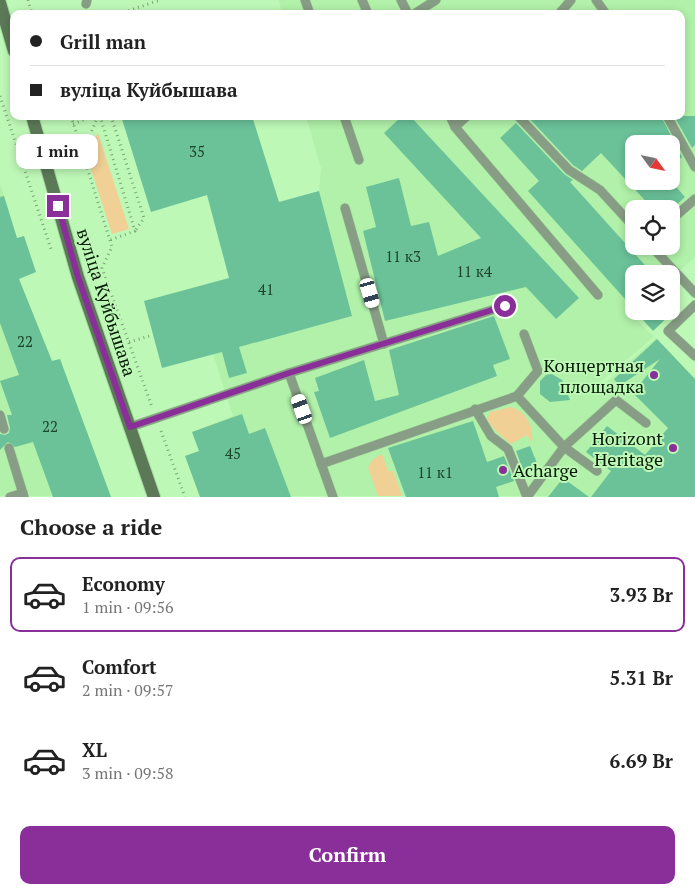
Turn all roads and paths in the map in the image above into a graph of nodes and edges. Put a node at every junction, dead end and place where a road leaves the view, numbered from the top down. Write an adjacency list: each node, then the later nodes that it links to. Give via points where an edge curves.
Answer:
1 (160, 0): 5 (path)
2 (436, 0): 6 (lane)
3 (571, 0): 7 (lane)
4 (0, 3): 8 (main road)
5 (131, 10)
6 (420, 10)
7 (562, 10)
8 (10, 37)
9 (33, 120): 47 (main road, вуліца Куйбышава, via 78,277)
10 (72, 120): 20 (path)
11 (84, 120): 20 (path)
12 (97, 120): 22 (path)
13 (100, 120): 29 (path)
14 (112, 120): 29 (path, via 144,218)
15 (345, 120): 23 (lane)
16 (452, 120): 21 (lane)
17 (463, 120): 21 (lane)
18 (522, 120): 28 (lane, via 568,170 600,190)
19 (669, 120): 24 (lane)
20 (73, 124): 22 (path)
21 (455, 127): 33 (lane)
22 (82, 154): 30 (path)
23 (359, 160)
24 (695, 167)
25 (695, 199): 27 (lane)
26 (345, 208): 39 (lane)
27 (680, 212)
28 (625, 217)
29 (135, 232): 30 (path)
30 (110, 240): 38 (path, via 112,246 102,268)
31 (659, 255): 32 (lane)
32 (695, 294)
33 (598, 295)
34 (695, 305): 40 (lane, via 668,331)
35 (505, 306): 39 (lane)
36 (524, 334): 42 (lane, via 538,371)
37 (153, 335): 38 (path)
38 (129, 342): 45 (path)
39 (384, 344): 41 (lane)
40 (695, 356)
41 (289, 373): 45 (lane); 51 (lane)
42 (517, 396): 43 (lane); 49 (lane)
43 (475, 409): 51 (lane); 58 (lane, via 490,436 508,449)
44 (0, 415): 48 (lane)
45 (155, 416): 47 (lane); 56 (path)
46 (646, 423): 49 (lane, via 616,400)
47 (130, 427): 55 (main road, вуліца Куйбышава)
48 (4, 429)
49 (564, 447): 52 (lane); 58 (lane)
50 (9, 448): 53 (lane)
51 (321, 464): 57 (lane)
52 (597, 471)
53 (23, 495): 54 (lane)
54 (10, 496)
55 (154, 496)
56 (185, 496)
57 (333, 496)
58 (527, 496)

